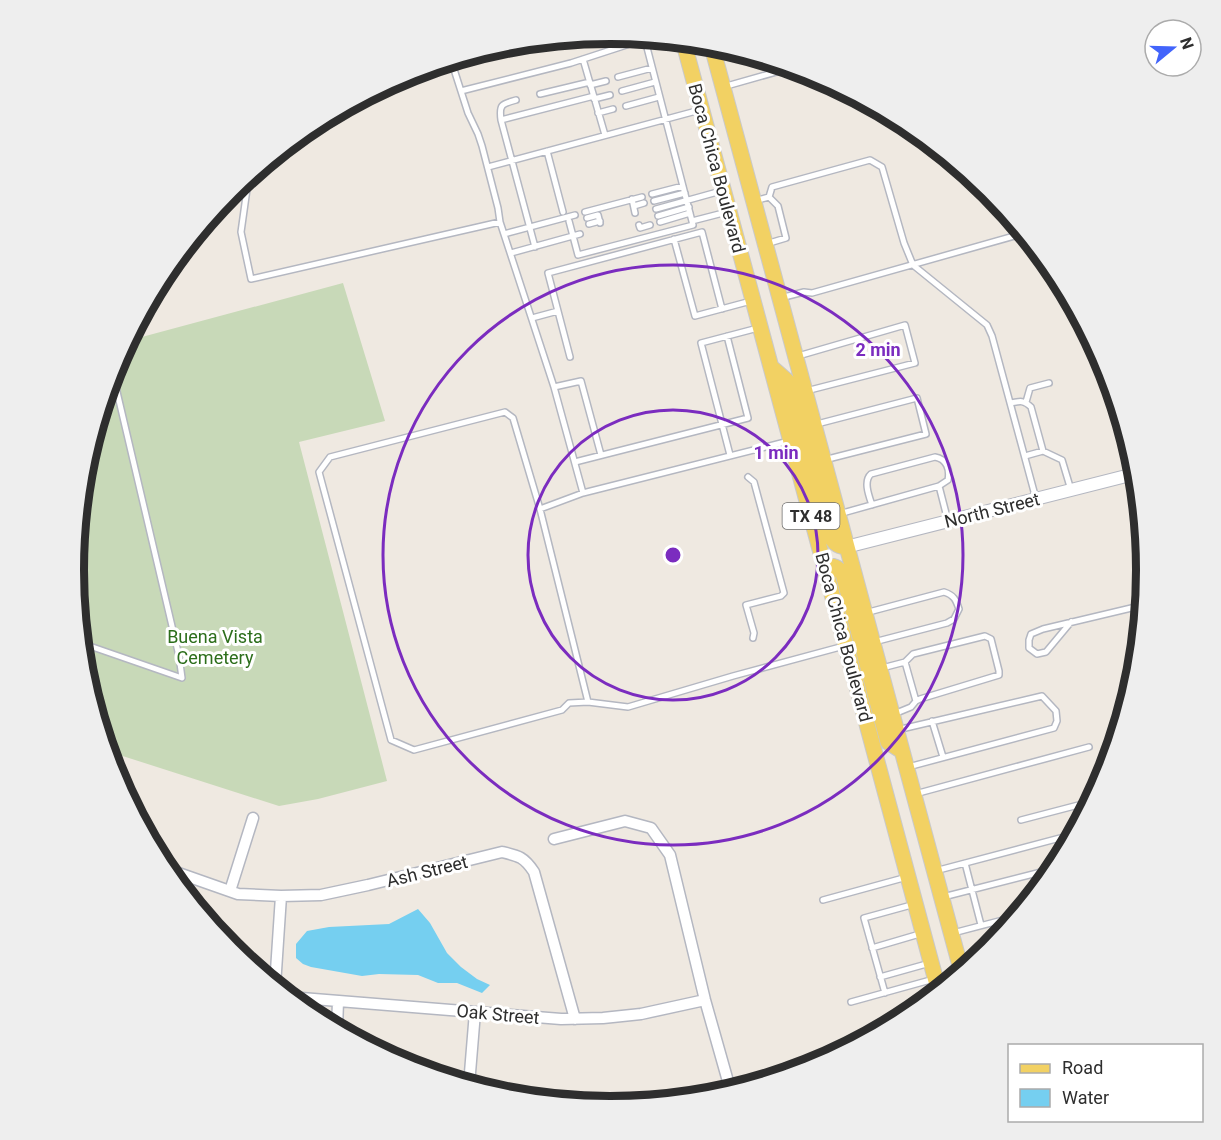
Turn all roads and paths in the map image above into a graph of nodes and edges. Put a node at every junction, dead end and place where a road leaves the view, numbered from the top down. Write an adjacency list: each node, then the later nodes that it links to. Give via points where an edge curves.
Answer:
1 (625, 44): 5 (lane)
2 (648, 45): 7 (lane)
3 (684, 49): 23 (main road, Boca Chica Boulevard / TX 48)
4 (714, 54): 13 (main road, Boca Chica Boulevard / TX 48)
5 (583, 59): 12 (lane); 14 (lane)
6 (454, 67): 14 (lane)
7 (652, 69): 9 (lane); 11 (lane)
8 (780, 71): 13 (lane)
9 (618, 77)
10 (606, 81): 12 (lane)
11 (655, 82): 15 (lane); 19 (lane)
12 (590, 83): 16 (lane); 18 (lane)
13 (723, 87): 39 (main road, Boca Chica Boulevard / TX 48)
14 (461, 91): 30 (lane)
15 (622, 91)
16 (540, 94)
17 (610, 95): 18 (lane)
18 (594, 97): 24 (lane); 26 (lane)
19 (659, 97): 21 (lane); 25 (lane)
20 (516, 100): 26 (lane, via 501,106)
21 (626, 106)
22 (613, 109): 24 (lane)
23 (701, 110): 25 (lane); 33 (main road, Boca Chica Boulevard / TX 48)
24 (598, 113): 27 (lane)
25 (665, 119): 27 (lane); 31 (lane)
26 (501, 120): 29 (lane)
27 (605, 135): 28 (lane)
28 (547, 151): 29 (lane); 42 (lane)
29 (512, 160): 30 (lane); 51 (lane)
30 (488, 167): 47 (lane)
31 (683, 186): 34 (lane); 34 (lane, via 653,197)
32 (247, 189): 47 (lane, via 242,232 250,279)
33 (723, 191): 37 (lane); 43 (main road, Boca Chica Boulevard / TX 48)
34 (685, 193): 37 (lane)
35 (769, 197): 39 (lane); 56 (lane, via 778,206 786,238); 59 (lane, via 772,187 870,160 882,167)
36 (643, 200): 38 (lane)
37 (687, 200): 40 (lane); 41 (lane)
38 (633, 202): 44 (lane); 48 (lane, via 587,218)
39 (753, 202): 56 (main road, Boca Chica Boulevard / TX 48)
40 (656, 209)
41 (689, 210): 45 (lane); 46 (lane)
42 (563, 212)
43 (729, 212): 46 (lane); 61 (main road, Boca Chica Boulevard / TX 48)
44 (636, 213)
45 (659, 219)
46 (692, 221): 55 (lane, via 693,225 578,255)
47 (500, 222): 52 (lane)
48 (600, 222)
49 (639, 225): 50 (lane)
50 (650, 225)
51 (530, 227): 52 (lane); 55 (lane, via 573,223); 57 (lane)
52 (504, 234): 58 (lane)
53 (1017, 235): 59 (lane)
54 (674, 239): 62 (lane, via 695,316); 62 (lane, via 702,232); 63 (lane, via 548,273)
55 (578, 241): 57 (lane)
56 (764, 244): 60 (main road, Boca Chica Boulevard / TX 48)
57 (535, 247): 58 (lane)
58 (511, 254): 64 (lane)
59 (913, 265): 60 (lane, via 812,293 804,291); 75 (lane, via 987,325)
60 (779, 298): 68 (main road, Boca Chica Boulevard / TX 48)
61 (753, 301): 62 (lane); 65 (main road, Boca Chica Boulevard / TX 48)
62 (723, 309)
63 (558, 311): 64 (lane); 67 (lane)
64 (532, 318): 71 (lane)
65 (760, 328): 66 (lane); 69 (main road, Boca Chica Boulevard / TX 48)
66 (727, 336): 76 (lane, via 701,343); 76 (lane, via 748,418)
67 (570, 357)
68 (795, 357): 73 (main road, Boca Chica Boulevard / TX 48); 73 (lane, via 905,325 915,363)
69 (771, 367): 78 (main road, Boca Chica Boulevard / TX 48); 95 (main road, via 787,381 828,532 832,541)
70 (1049, 382): 74 (lane, via 1030,388)
71 (554, 387): 80 (lane, via 581,381); 84 (lane)
72 (116, 389): 102 (lane, via 182,678)
73 (804, 392): 77 (main road, Boca Chica Boulevard / TX 48)
74 (1026, 402): 75 (lane); 79 (lane, via 1031,407)
75 (1010, 403): 82 (lane)
76 (722, 425): 80 (lane); 81 (lane)
77 (813, 425): 83 (main road, Boca Chica Boulevard / TX 48); 83 (lane, via 917,398 926,434)
78 (791, 440): 81 (lane); 96 (main road, Boca Chica Boulevard / TX 48)
79 (1042, 451): 82 (lane); 88 (lane, via 1062,460)
80 (601, 455): 84 (lane)
81 (730, 456): 89 (lane)
82 (1025, 456): 90 (lane)
83 (823, 460): 93 (main road, Boca Chica Boulevard / TX 48)
84 (575, 462): 89 (lane)
85 (1128, 475): 88 (street, North Street)
86 (748, 477): 100 (lane, via 754,482 784,593 747,605)
87 (939, 486): 91 (lane); 91 (lane, via 949,475 941,458 871,474 866,481); 94 (lane)
88 (1071, 490): 90 (street, North Street)
89 (583, 494): 92 (lane)
90 (1036, 499): 94 (street, North Street)
91 (872, 506): 93 (lane)
92 (540, 509): 107 (lane); 107 (lane, via 513,418 505,412 330,457 319,472 391,740 414,750 562,710 569,703)
93 (838, 514): 95 (main road, Boca Chica Boulevard / TX 48)
94 (948, 521): 95 (street, North Street)
95 (846, 547): 98 (main road, Boca Chica Boulevard / TX 48)
96 (825, 567): 103 (main road, Boca Chica Boulevard / TX 48); 112 (main road, via 838,568 843,574 888,742)
97 (1136, 607): 99 (lane)
98 (864, 613): 101 (main road, Boca Chica Boulevard / TX 48); 101 (lane, via 944,592 956,599 959,609 954,620 947,623)
99 (1071, 622): 99 (lane, via 1031,634 1029,648 1037,654 1046,652)
100 (753, 638)
101 (872, 643): 105 (main road, Boca Chica Boulevard / TX 48)
102 (90, 646)
103 (846, 646): 107 (lane, via 628,707); 125 (main road, Boca Chica Boulevard / TX 48)
104 (904, 662): 105 (lane); 106 (lane); 106 (lane, via 913,654 986,636 991,639 999,675)
105 (880, 669): 108 (main road, Boca Chica Boulevard / TX 48)
106 (916, 701): 108 (lane, via 912,707)
107 (588, 702)
108 (892, 714): 110 (main road, Boca Chica Boulevard / TX 48)
109 (932, 721): 110 (lane); 113 (lane); 113 (lane, via 1042,696 1056,711 1054,728)
110 (896, 730): 112 (main road, Boca Chica Boulevard / TX 48)
111 (1089, 747): 115 (lane)
112 (902, 751): 114 (main road, Boca Chica Boulevard / TX 48)
113 (943, 757): 114 (lane)
114 (906, 767): 115 (main road, Boca Chica Boulevard / TX 48)
115 (914, 794): 122 (main road, Boca Chica Boulevard / TX 48)
116 (1082, 804): 118 (lane)
117 (253, 818): 127 (street)
118 (1021, 820)
119 (1064, 837): 121 (lane)
120 (554, 838): 145 (street, via 625,821 651,828 670,855)
121 (965, 863): 122 (lane); 126 (lane)
122 (934, 871): 129 (main road, Boca Chica Boulevard / TX 48)
123 (1042, 872): 126 (lane)
124 (181, 874): 127 (street, Ash Street)
125 (908, 876): 130 (lane); 131 (main road, Boca Chica Boulevard / TX 48)
126 (972, 890): 129 (lane); 133 (lane)
127 (230, 891): 128 (street, Ash Street)
128 (281, 896): 139 (street); 149 (street, Ash Street, via 321,895 502,852 519,856 534,872)
129 (942, 898): 135 (main road, Boca Chica Boulevard / TX 48)
130 (823, 900)
131 (916, 904): 134 (main road, Boca Chica Boulevard / TX 48); 136 (lane, via 864,918)
132 (1004, 919): 133 (lane)
133 (981, 925): 135 (lane)
134 (923, 933): 136 (lane); 137 (main road, Boca Chica Boulevard / TX 48)
135 (951, 933): 138 (main road, Boca Chica Boulevard / TX 48)
136 (872, 948): 140 (lane)
137 (932, 963): 140 (lane); 141 (main road, Boca Chica Boulevard / TX 48)
138 (960, 964)
139 (276, 976)
140 (880, 977): 143 (lane)
141 (937, 983)
142 (934, 986): 143 (lane)
143 (885, 993): 147 (lane)
144 (304, 998): 146 (street, Oak Street)
145 (705, 1000): 149 (street, Oak Street, via 641,1014); 152 (street)
146 (338, 1001): 148 (street, Oak Street); 150 (street)
147 (851, 1002)
148 (475, 1012): 149 (street, Oak Street); 151 (street)
149 (575, 1019)
150 (337, 1020)
151 (470, 1078)
152 (728, 1083)

